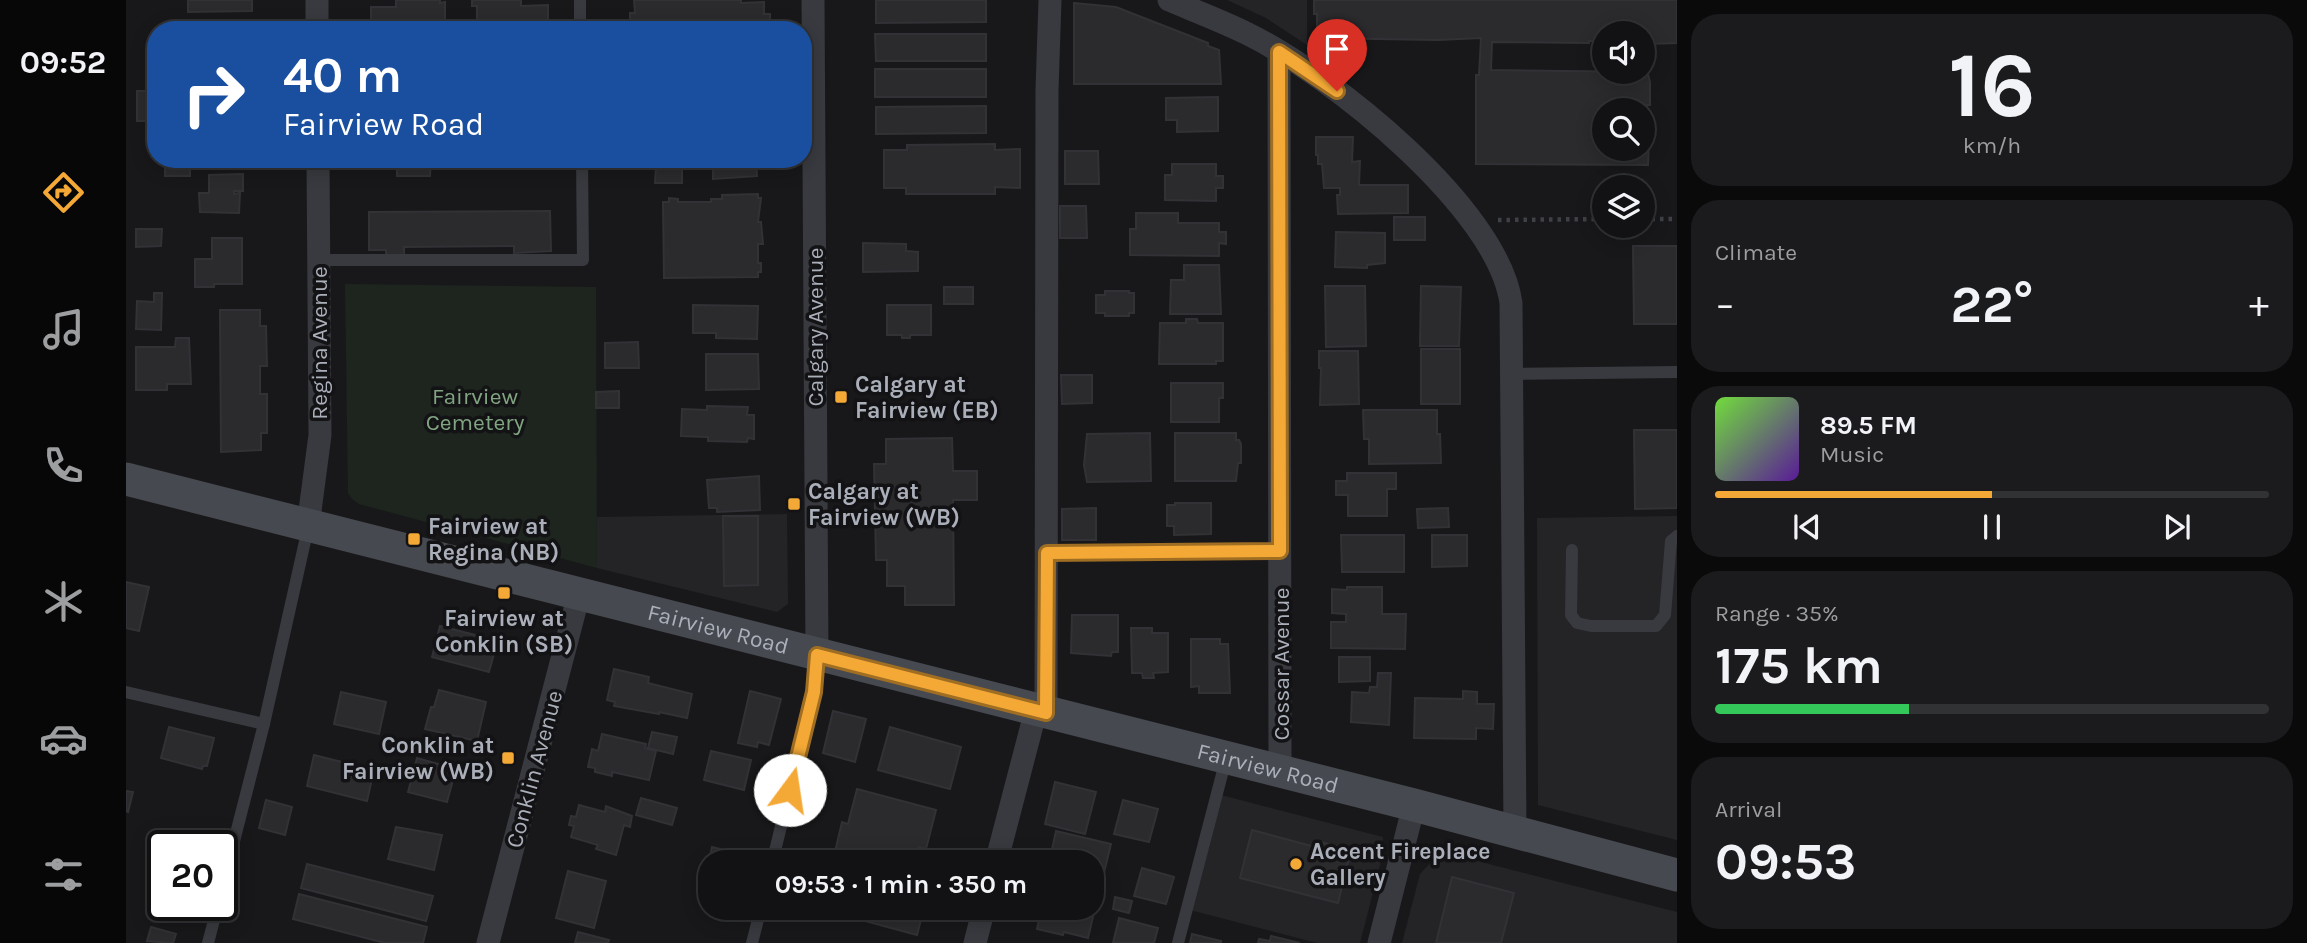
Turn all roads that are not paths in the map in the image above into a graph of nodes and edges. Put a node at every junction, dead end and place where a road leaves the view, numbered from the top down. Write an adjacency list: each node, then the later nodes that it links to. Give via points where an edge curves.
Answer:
1 (317, 0): 6 (street)
2 (580, 0): 7 (lane)
3 (813, 0): 21 (street, Calgary Avenue)
4 (1050, 0): 19 (street)
5 (1169, 0): 8 (street)
6 (317, 21)
7 (580, 21)
8 (1279, 52): 13 (street, via 1357,105 1399,141 1487,242 1509,285); 18 (street, Cossar Avenue)
9 (318, 168): 11 (street, Regina Avenue)
10 (582, 168): 11 (lane, via 583,260)
11 (319, 260): 15 (street, Regina Avenue, via 320,435)
12 (1677, 372): 13 (lane)
13 (1511, 373): 29 (street)
14 (126, 479): 15 (main road, Fairview Road)
15 (308, 526): 20 (main road, Fairview Road); 24 (lane)
16 (1677, 536): 17 (lane, via 1671,541 1665,615 1656,626 1577,623 1571,615)
17 (1572, 550)
18 (1280, 551): 19 (lane); 26 (street, Cossar Avenue)
19 (1047, 553): 23 (street)
20 (579, 594): 21 (main road, Fairview Road); 37 (street, Conklin Avenue)
21 (817, 655): 23 (main road, Fairview Road); 30 (lane, via 814,692)
22 (126, 692): 24 (lane)
23 (1041, 711): 25 (main road, Fairview Road); 31 (street)
24 (264, 724): 28 (lane)
25 (1226, 758): 26 (main road, Fairview Road); 40 (lane)
26 (1280, 772): 27 (main road, Fairview Road)
27 (1414, 805): 29 (main road, Fairview Road); 41 (street)
28 (237, 830)
29 (1515, 832): 32 (main road, Fairview Road)
30 (775, 850)
31 (1000, 850)
32 (1677, 875)
33 (758, 920): 38 (lane)
34 (981, 920): 39 (street)
35 (214, 921): 36 (lane)
36 (208, 943)
37 (488, 943)
38 (752, 943)
39 (975, 943)
40 (1178, 943)
41 (1379, 943)

